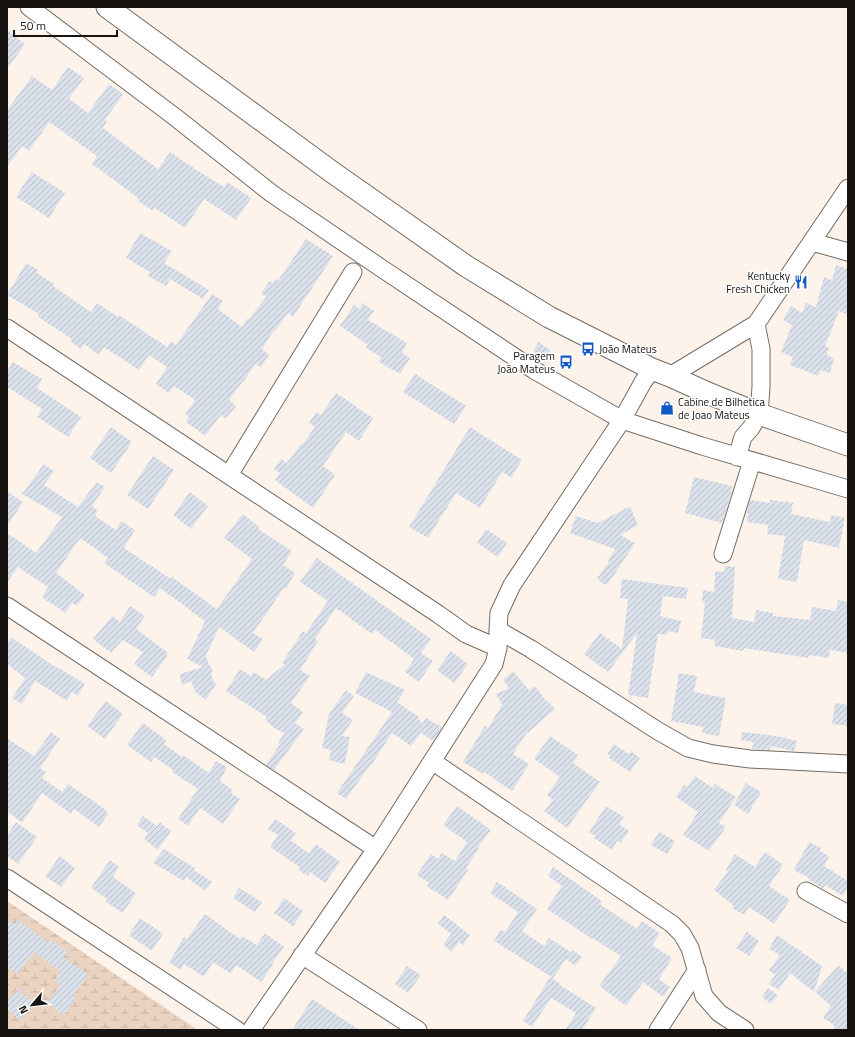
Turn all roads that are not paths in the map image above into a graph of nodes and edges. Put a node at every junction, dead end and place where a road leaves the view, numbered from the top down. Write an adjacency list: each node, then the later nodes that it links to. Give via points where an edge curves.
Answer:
1 (29, 7): 11 (street, via 271,193 534,370)
2 (107, 7): 9 (main road, via 332,172 466,266 550,317)
3 (848, 188): 4 (street)
4 (812, 242): 5 (street); 7 (street)
5 (848, 252)
6 (353, 272): 14 (street)
7 (756, 324): 9 (street); 10 (street, via 761,349)
8 (8, 331): 14 (street)
9 (661, 372): 10 (main road); 11 (street, via 640,388)
10 (758, 414): 12 (main road); 13 (street, via 743,437)
11 (622, 420): 13 (street); 18 (street, via 512,585 499,613)
12 (848, 445)
13 (744, 459): 15 (street); 16 (street)
14 (229, 475): 19 (street, via 466,634)
15 (848, 489)
16 (723, 554)
17 (7, 606): 22 (street)
18 (498, 630): 19 (street); 21 (street, via 688,748 750,759)
19 (498, 648): 20 (street, via 494,664)
20 (432, 761): 22 (street); 27 (street, via 672,924 690,948)
21 (848, 764)
22 (376, 849): 26 (street)
23 (7, 878): 28 (street)
24 (806, 891): 25 (street)
25 (848, 914)
26 (302, 955): 29 (street); 30 (street)
27 (697, 970): 31 (street); 32 (street, via 704,996 719,1013)
28 (237, 1030)
29 (251, 1030)
30 (418, 1030)
31 (658, 1030)
32 (745, 1030)

